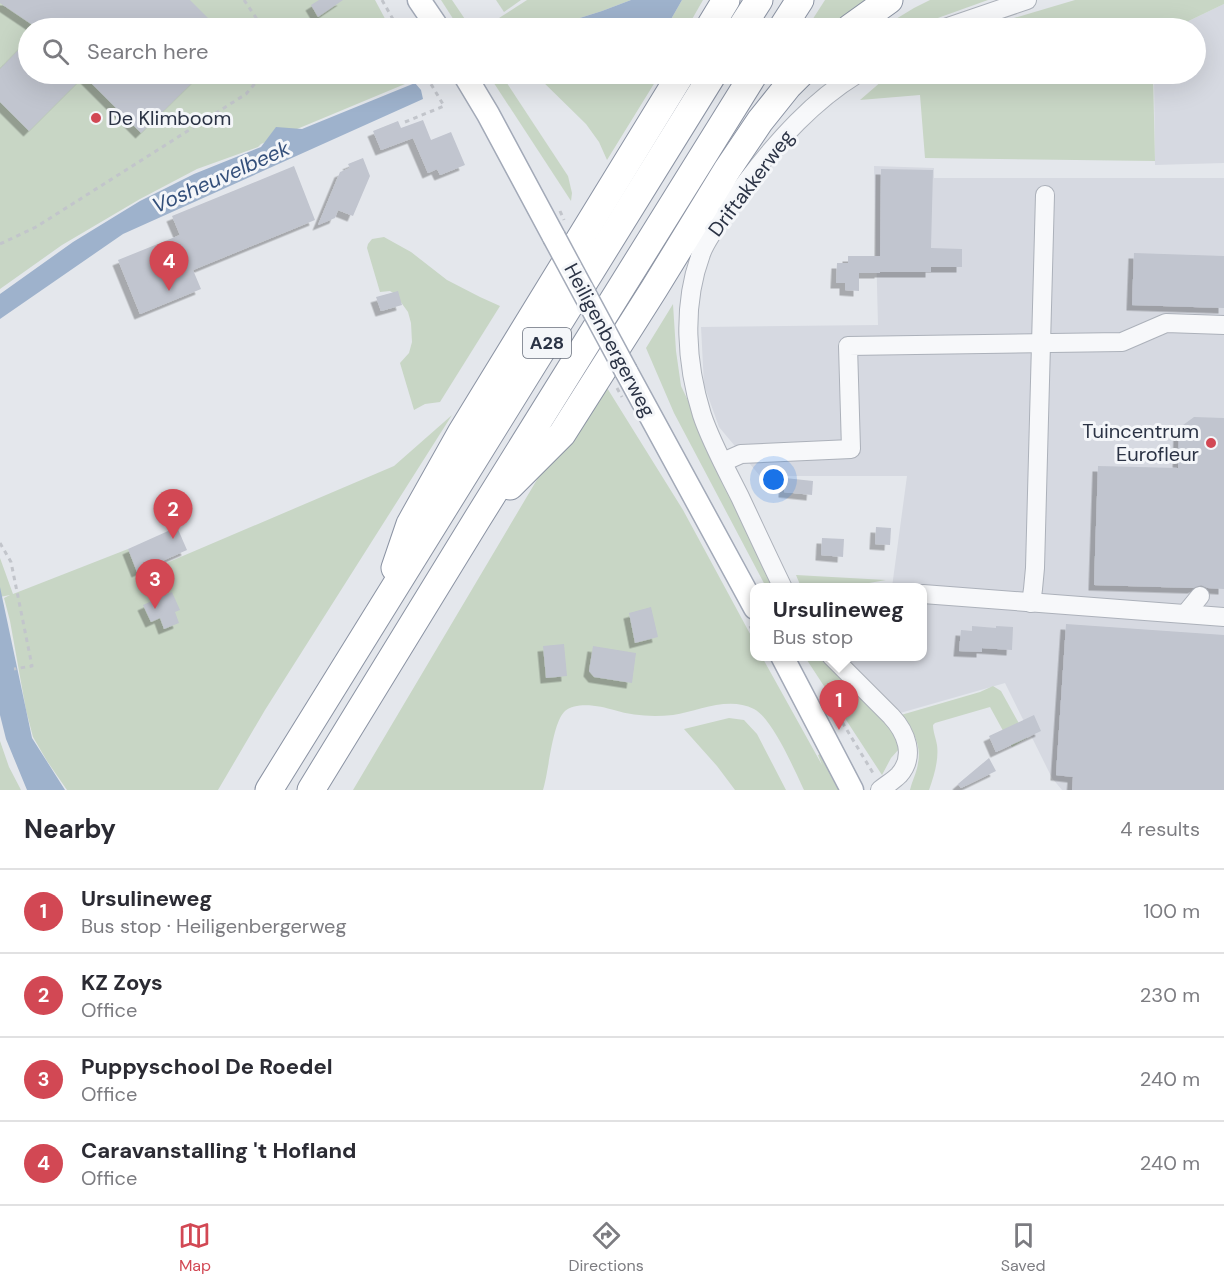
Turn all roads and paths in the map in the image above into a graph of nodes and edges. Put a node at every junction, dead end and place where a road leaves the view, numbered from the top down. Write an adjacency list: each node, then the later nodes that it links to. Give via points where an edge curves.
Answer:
1 (244, 0): 9 (path)
2 (382, 0): 10 (path)
3 (419, 0): 11 (main road)
4 (726, 0): 12 (highway)
5 (759, 0): 13 (highway)
6 (800, 0): 14 (highway)
7 (889, 0): 15 (highway)
8 (1027, 0): 16 (street)
9 (256, 18)
10 (393, 18)
11 (431, 18)
12 (715, 18)
13 (747, 18)
14 (788, 18)
15 (864, 18)
16 (974, 18)
17 (254, 84): 27 (path, via 246,94 36,227)
18 (431, 84): 25 (path, via 444,106)
19 (470, 84): 36 (main road, Heiligenbergerweg, bridge)
20 (675, 84): 38 (highway, A28, via 460,433 410,524)
21 (707, 84): 38 (highway, A28)
22 (748, 84): 31 (highway, A28)
23 (791, 84): 31 (highway, A28, via 727,170 562,434)
24 (841, 84): 30 (street, Driftakkerweg, via 777,144 726,210 701,253 692,290 689,347 703,416)
25 (405, 122)
26 (1045, 195): 29 (street)
27 (0, 244)
28 (1224, 325): 29 (street, via 1166,323 1122,342)
29 (1041, 343): 30 (street, via 848,346 850,449 741,454); 37 (street)
30 (723, 462): 33 (street, Driftakkerweg)
31 (476, 521): 47 (highway, A28)
32 (0, 543): 43 (path, via 11,562 32,666)
33 (781, 583)
34 (927, 594): 37 (street)
35 (1200, 596): 39 (street)
36 (750, 599)
37 (1031, 603): 39 (street)
38 (380, 612): 46 (highway, A28)
39 (1186, 614): 40 (street)
40 (1224, 616)
41 (784, 661): 48 (main road)
42 (835, 661): 45 (street, via 898,723 906,738 905,766)
43 (14, 669)
44 (828, 700): 45 (path)
45 (881, 789)
46 (268, 790)
47 (311, 790)
48 (852, 790)

